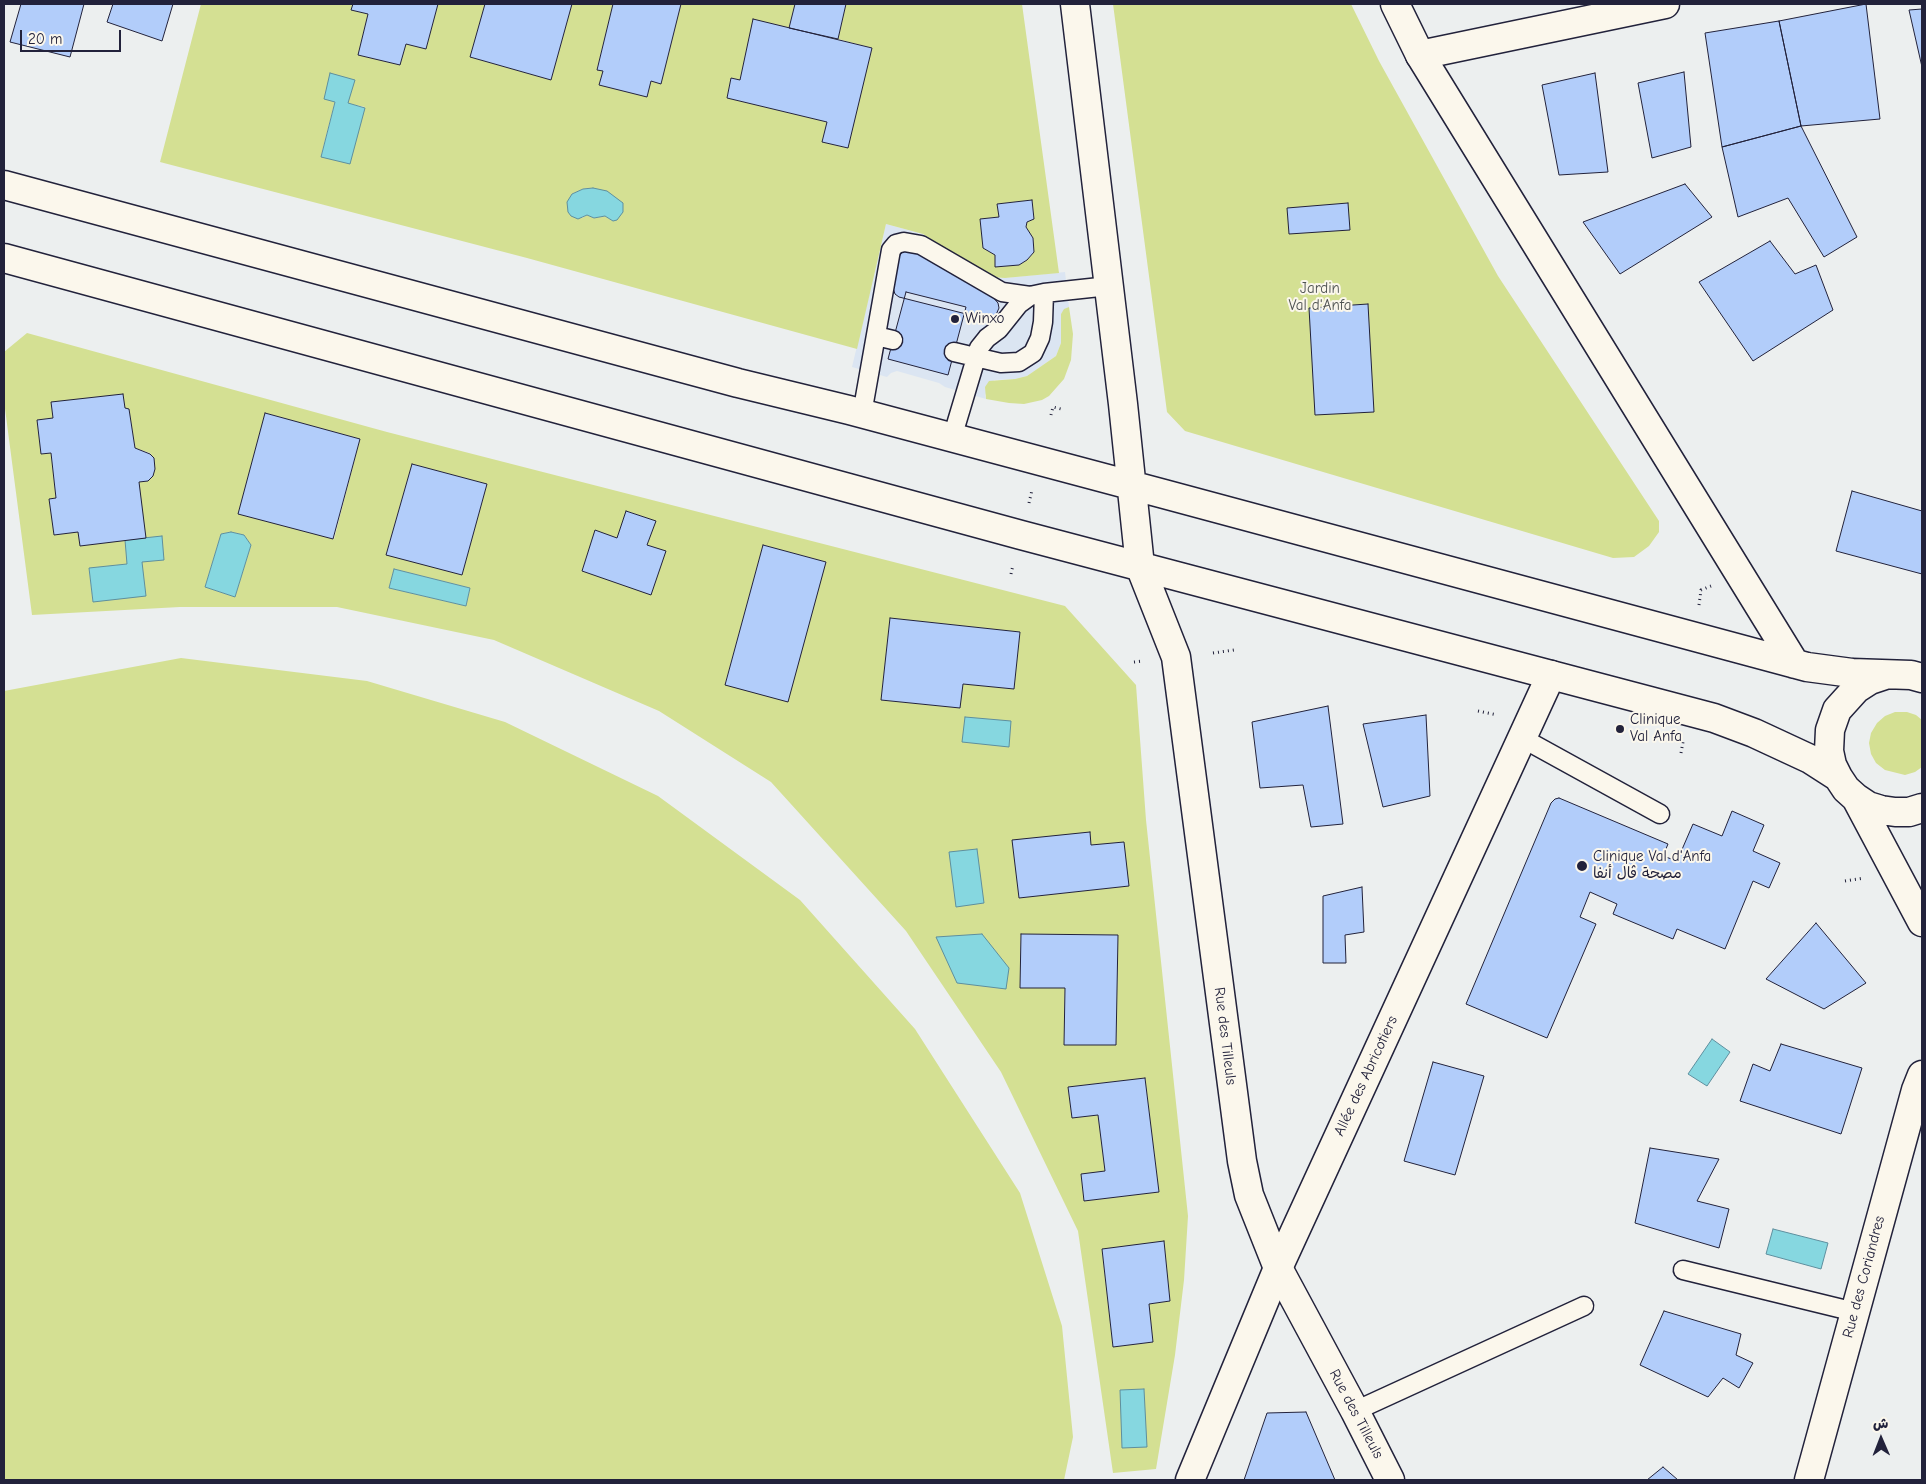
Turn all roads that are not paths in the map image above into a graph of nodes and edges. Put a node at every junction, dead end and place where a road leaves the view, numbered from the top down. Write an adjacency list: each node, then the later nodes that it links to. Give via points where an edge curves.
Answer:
1 (1075, 4): 7 (main road, Rue des Tilleuls)
2 (1395, 4): 4 (main road)
3 (1665, 4): 4 (main road)
4 (1420, 55): 17 (main road)
5 (4, 185): 13 (main road)
6 (4, 258): 16 (main road)
7 (1109, 286): 8 (lane); 15 (main road, Rue des Tilleuls)
8 (1037, 294): 9 (lane, via 1002,292 921,245 896,244 891,250); 12 (lane, via 1019,304 979,348); 12 (lane, via 1043,322 1033,353 1019,362 1001,363)
9 (876, 336): 10 (lane); 13 (lane)
10 (893, 340)
11 (954, 352): 12 (lane)
12 (976, 358): 14 (lane)
13 (862, 414): 14 (main road)
14 (952, 438): 15 (main road)
15 (1131, 485): 16 (main road, Rue des Tilleuls); 17 (main road)
16 (1140, 566): 19 (main road); 28 (main road, Rue des Tilleuls, via 1176,657 1242,1161 1249,1195)
17 (1795, 664): 18 (main road, via 1829,672)
18 (1888, 674): 20 (main road); 22 (main road, via 1862,684 1837,710 1829,746)
19 (1551, 675): 21 (main road, Allée des Abricotiers); 22 (main road, via 1714,718 1810,759)
20 (1922, 678)
21 (1522, 738): 25 (lane); 28 (main road, Allée des Abricotiers)
22 (1838, 778): 23 (main road)
23 (1856, 798): 24 (main road, via 1881,810 1909,812); 26 (main road)
24 (1922, 808)
25 (1660, 814)
26 (1922, 922)
27 (1922, 1075): 31 (main road, Rue des Coriandres)
28 (1278, 1268): 32 (main road, Rue des Tilleuls); 33 (main road, Allée des Abricotiers)
29 (1683, 1270): 31 (lane)
30 (1584, 1306): 32 (lane)
31 (1854, 1312): 35 (main road, Rue des Coriandres)
32 (1355, 1411): 34 (main road, Rue des Tilleuls)
33 (1190, 1480)
34 (1390, 1480)
35 (1809, 1480)

